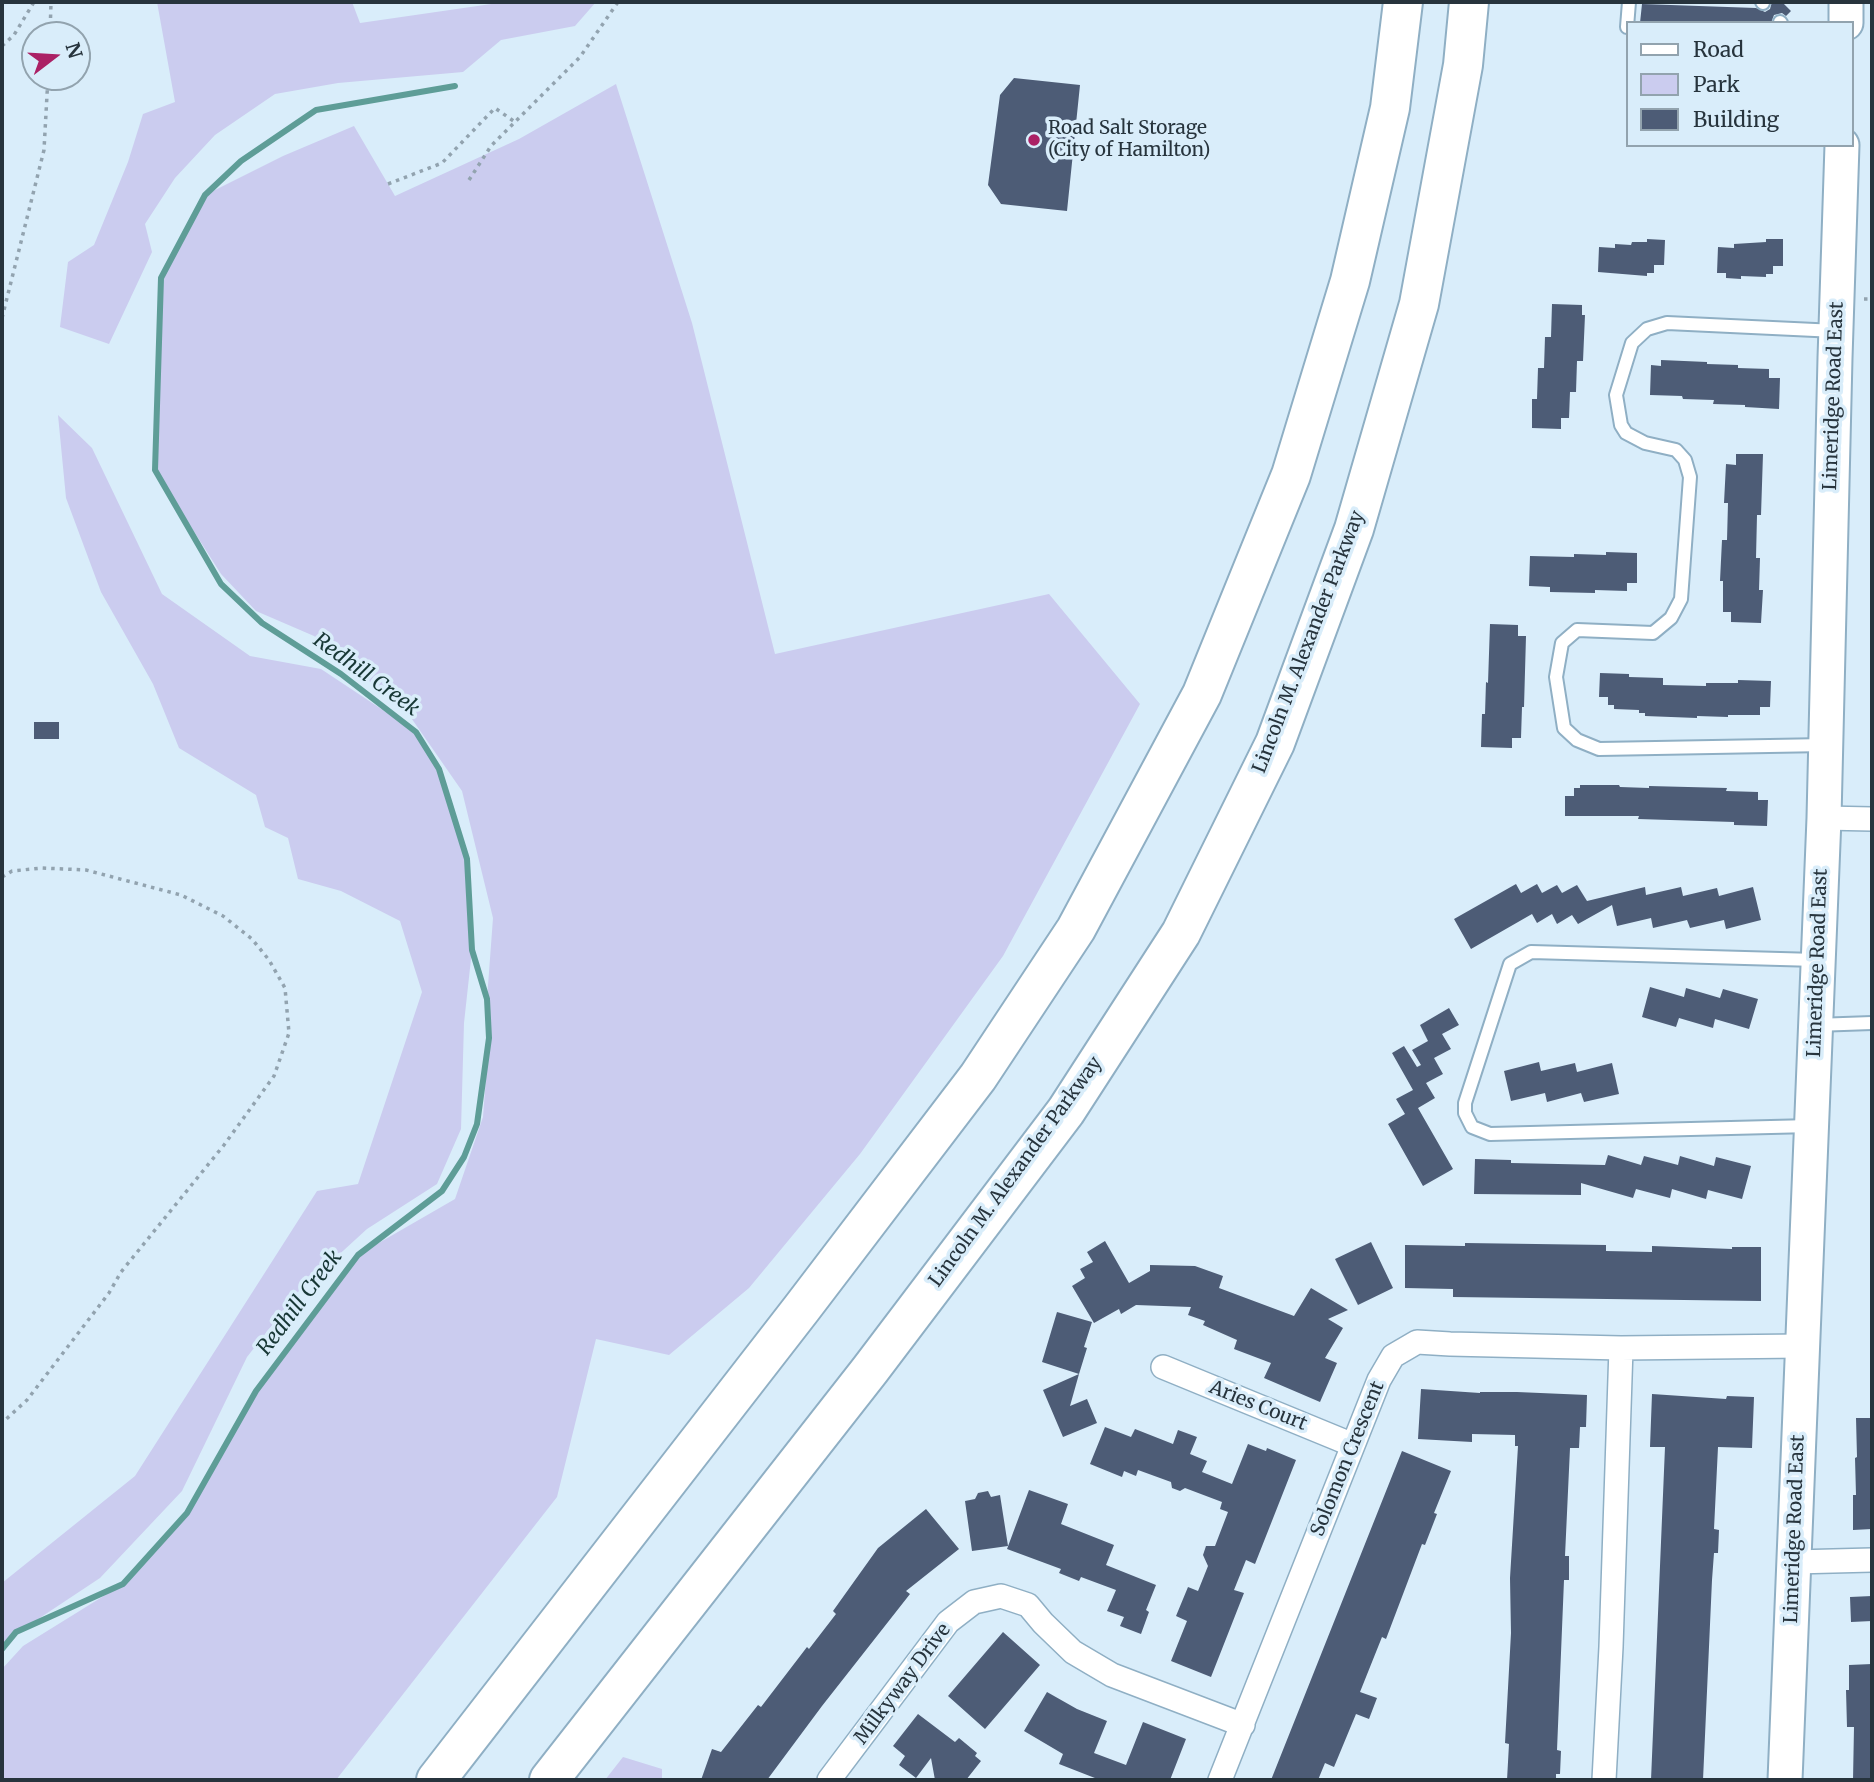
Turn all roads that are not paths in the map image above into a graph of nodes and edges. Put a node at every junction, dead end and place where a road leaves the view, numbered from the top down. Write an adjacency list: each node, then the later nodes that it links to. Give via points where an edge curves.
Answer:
1 (1403, 2): 23 (highway, via 1390,108 1350,281 1291,475 1202,694 1076,929 978,1077)
2 (1469, 2): 24 (highway, Lincoln M. Alexander Parkway, via 1463,65 1419,304 1354,529 1275,743 1181,933 1066,1111)
3 (1629, 2): 5 (lane)
4 (1846, 2): 6 (street)
5 (1627, 21)
6 (1846, 21)
7 (1842, 147): 8 (street, Limeridge Road East)
8 (1836, 331): 9 (street, Limeridge Road East); 9 (lane, via 1667,323 1647,329 1632,343 1616,395 1621,425 1645,443 1675,450 1685,460 1690,477 1681,599 1671,618 1653,633 1577,630 1562,643 1556,677 1564,728 1577,740 1599,749)
9 (1826, 745): 10 (street, Limeridge Road East)
10 (1824, 818): 11 (street); 12 (street, Limeridge Road East)
11 (1872, 819)
12 (1817, 960): 14 (street, Limeridge Road East); 15 (lane, via 1531,952 1510,964 1465,1103 1472,1127 1490,1134)
13 (1872, 1023): 14 (lane)
14 (1815, 1025): 15 (street, Limeridge Road East)
15 (1812, 1126): 16 (street, Limeridge Road East)
16 (1802, 1346): 17 (street, Solomon Crescent); 21 (street, Limeridge Road East)
17 (1621, 1348): 19 (street, Solomon Crescent, via 1417,1342 1393,1356); 27 (street)
18 (1163, 1367): 19 (street, Aries Court)
19 (1353, 1445): 22 (street, Solomon Crescent)
20 (1872, 1560): 21 (street)
21 (1794, 1562): 28 (street, Limeridge Road East)
22 (1243, 1726): 25 (street, Milkyway Drive, via 1112,1675 1073,1652 1028,1605 1001,1596 974,1602 948,1622); 26 (street, Solomon Crescent)
23 (436, 1780)
24 (549, 1780)
25 (830, 1780)
26 (1220, 1780)
27 (1604, 1780)
28 (1785, 1780)

